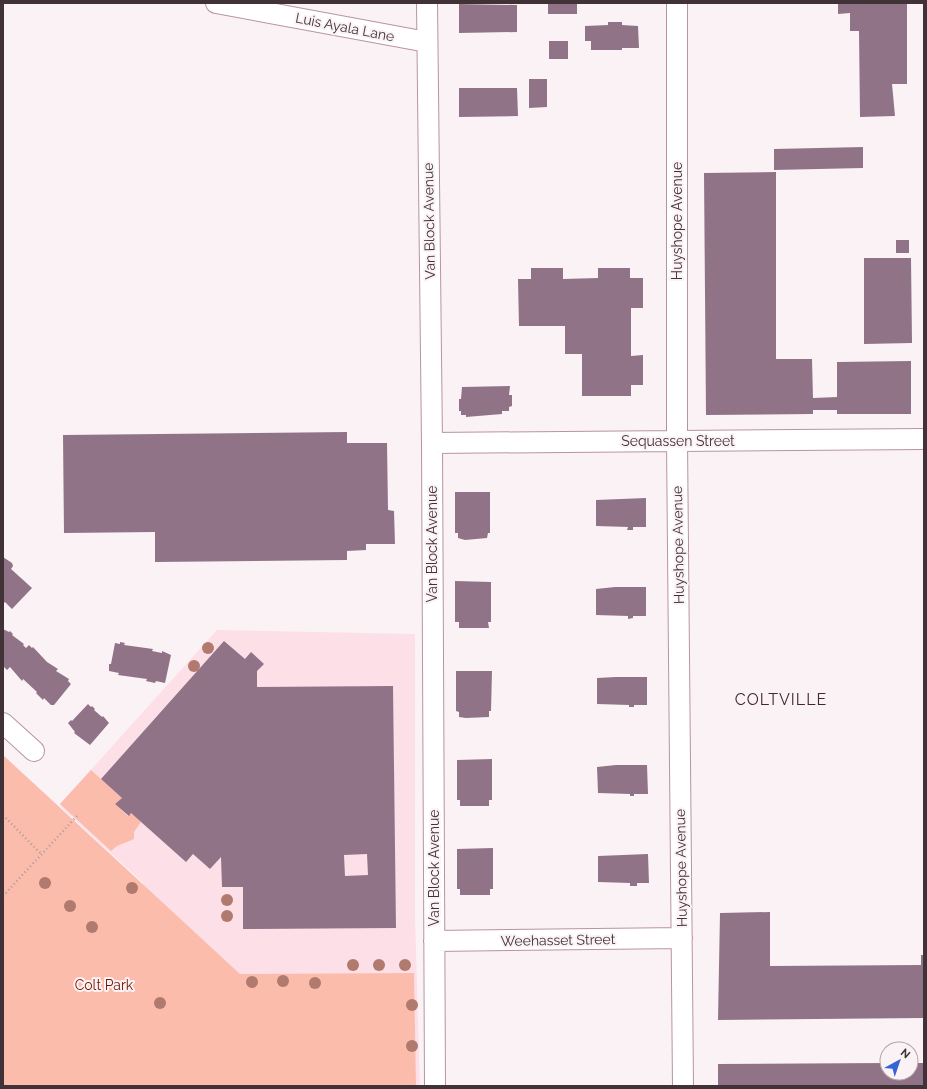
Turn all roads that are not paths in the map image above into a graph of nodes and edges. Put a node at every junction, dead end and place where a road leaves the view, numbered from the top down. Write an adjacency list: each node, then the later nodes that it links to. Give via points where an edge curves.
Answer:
1 (216, 3): 4 (street, Luis Ayala Lane)
2 (428, 3): 4 (street, Van Block Avenue)
3 (677, 3): 6 (street, Huyshope Avenue)
4 (427, 42): 7 (street, Van Block Avenue)
5 (924, 439): 6 (street, Sequassen Street)
6 (677, 441): 7 (street, Sequassen Street); 10 (street, Huyshope Avenue)
7 (432, 443): 11 (street, Van Block Avenue)
8 (3, 723): 9 (street)
9 (34, 751)
10 (682, 938): 11 (street, Weehasset Street); 13 (street, Huyshope Avenue)
11 (434, 941): 12 (street, Van Block Avenue)
12 (435, 1086)
13 (683, 1086)

